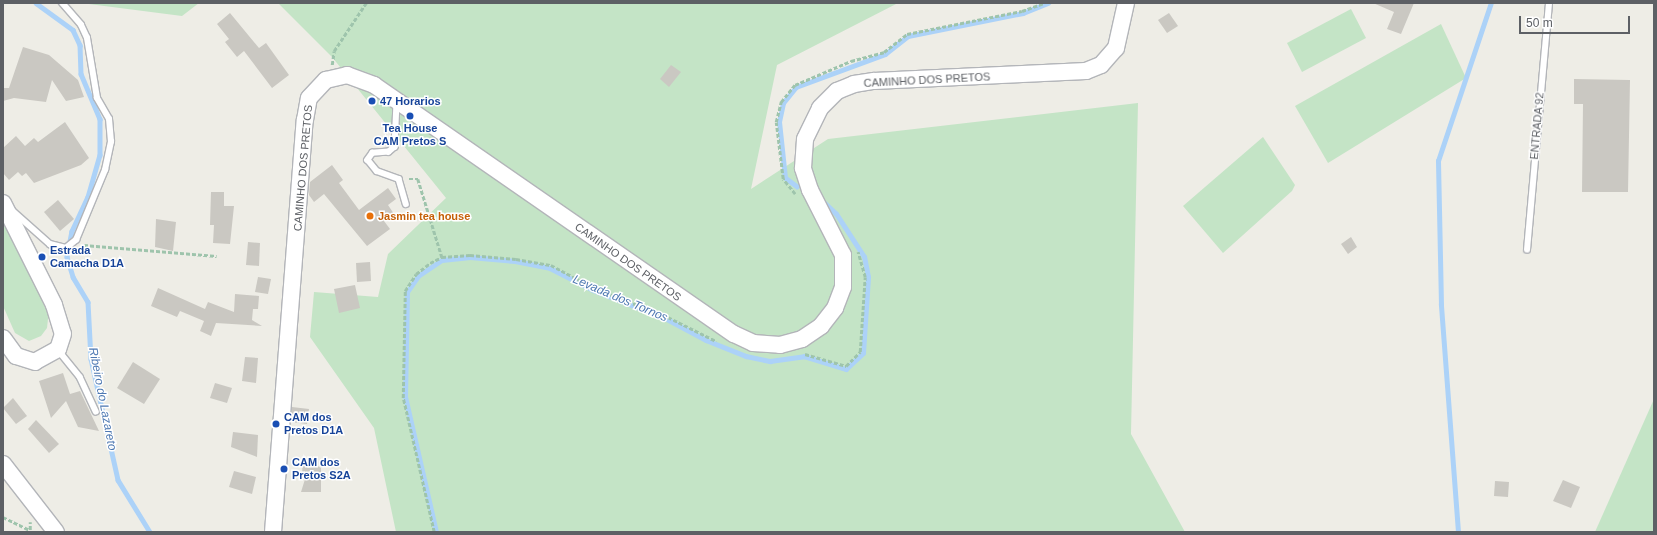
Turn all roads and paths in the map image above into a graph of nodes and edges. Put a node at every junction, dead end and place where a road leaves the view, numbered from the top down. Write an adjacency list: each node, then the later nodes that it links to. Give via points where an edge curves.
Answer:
1 (62, 3): 12 (lane, via 82,25 87,38 90,71 97,98 109,119 111,142 105,170)
2 (366, 3): 6 (path, via 334,50 332,61)
3 (1044, 3): 11 (path, via 1022,11 907,34 884,52 851,61 790,89 781,102 776,122 783,179 793,192)
4 (1126, 3): 11 (main road, CAMINHO DOS PRETOS, via 1116,48 1101,65 1086,71 874,81 854,84 837,91 813,117 802,156 805,179)
5 (1549, 3): 14 (lane, ENTRADA 92)
6 (337, 76): 7 (main road, CAMINHO DOS PRETOS, via 361,78); 26 (main road, CAMINHO DOS PRETOS, via 317,87 309,98 305,120)
7 (397, 102): 8 (lane, via 396,147 389,152 373,153 368,160 378,171); 11 (main road, CAMINHO DOS PRETOS, via 734,334 753,343 780,345 802,339 821,326 840,298 845,277 842,255)
8 (399, 179): 10 (lane); 16 (path, via 418,179)
9 (3, 203): 12 (lane, via 50,244 66,248); 19 (main road, via 59,316 62,334)
10 (406, 204)
11 (818, 205)
12 (73, 244): 15 (path)
13 (854, 245): 20 (path, via 862,258 865,277 860,352 846,366)
14 (1527, 250)
15 (217, 256)
16 (442, 257): 18 (path, via 470,255 516,258 551,265 594,288 668,317); 27 (path, via 416,274 405,291 403,398)
17 (3, 338): 19 (main road, via 10,351 25,361 35,362)
18 (720, 343)
19 (58, 349): 21 (lane, via 80,377)
20 (798, 354)
21 (96, 412)
22 (3, 464): 25 (main road)
23 (3, 517): 24 (path, via 30,530)
24 (29, 519)
25 (56, 532)
26 (273, 532)
27 (434, 532)

